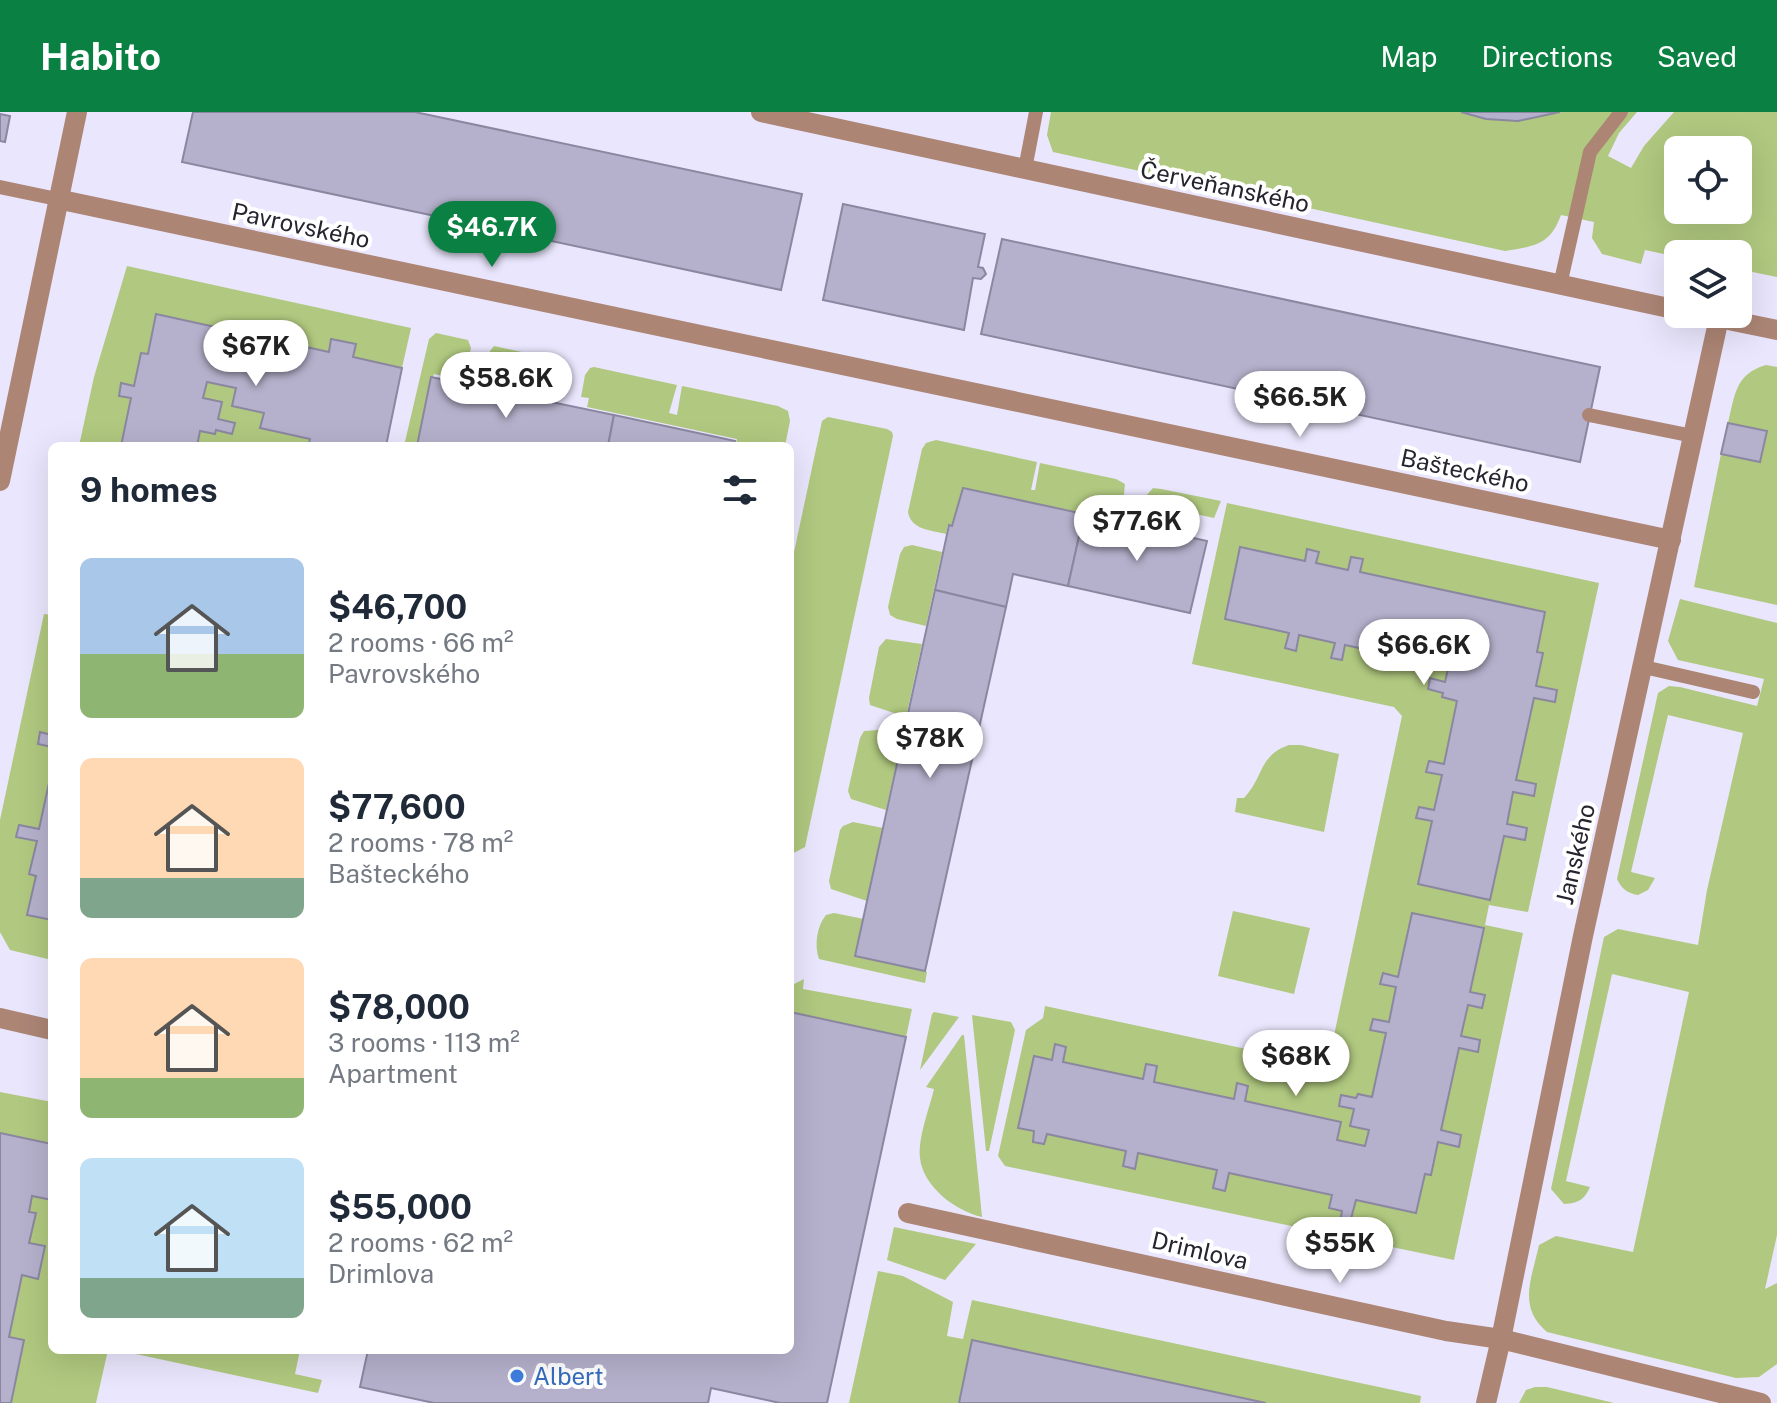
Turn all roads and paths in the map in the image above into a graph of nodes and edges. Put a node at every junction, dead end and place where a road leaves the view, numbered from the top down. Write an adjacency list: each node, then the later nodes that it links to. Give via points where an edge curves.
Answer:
1 (77, 112): 7 (street)
2 (761, 112): 5 (street, Červeňanského)
3 (1036, 112): 5 (lane)
4 (1621, 112): 8 (lane, via 1590,152)
5 (1025, 169): 8 (street, Červeňanského)
6 (0, 187): 7 (lane, Pavrovského)
7 (57, 199): 13 (street, Pavrovského); 16 (street)
8 (1560, 285): 9 (street, Červeňanského)
9 (1664, 307)
10 (1752, 325): 12 (street)
11 (1707, 328): 15 (street, Janského)
12 (1777, 330)
13 (920, 380): 17 (street, Bašteckého)
14 (1589, 415): 15 (lane)
15 (1693, 436): 17 (street, Janského)
16 (0, 481)
17 (1671, 540): 18 (street, Janského)
18 (1644, 667): 19 (lane); 23 (street, Janského)
19 (1753, 692)
20 (0, 1018): 21 (street)
21 (48, 1029)
22 (908, 1213): 23 (street, Drimlova)
23 (1501, 1339): 24 (street, Janského); 25 (street, Drimlova)
24 (1486, 1403)
25 (1761, 1403)

